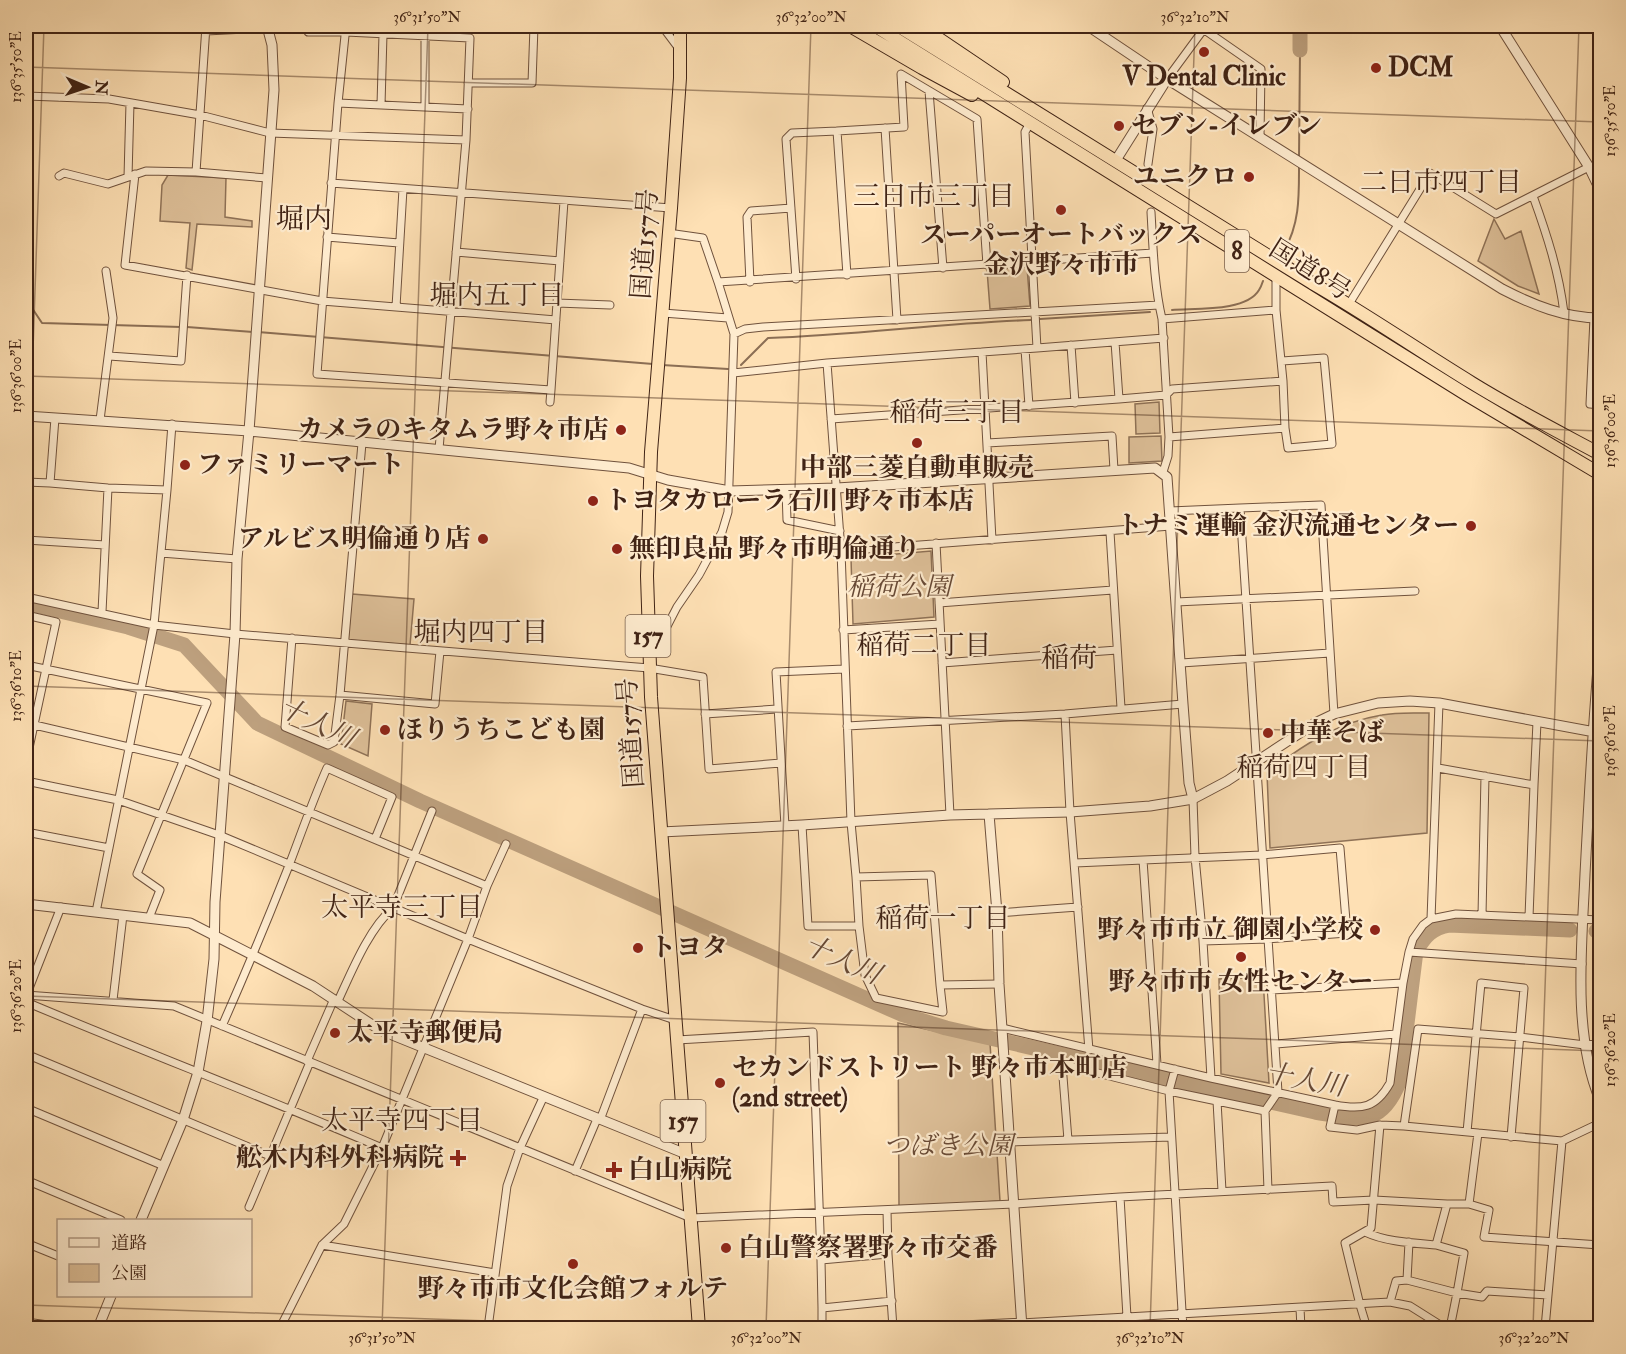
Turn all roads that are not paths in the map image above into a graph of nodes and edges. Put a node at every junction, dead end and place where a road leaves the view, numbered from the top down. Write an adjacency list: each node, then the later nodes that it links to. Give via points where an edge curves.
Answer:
1 (306, 26): 14 (street, via 308,32)
2 (534, 26): 19 (street, via 532,83)
3 (662, 26): 17 (street)
4 (680, 26): 17 (highway, 国道157号 / 157)
5 (850, 26): 29 (highway, via 962,90)
6 (875, 26): 29 (highway, 国道8号 / 8)
7 (898, 26): 34 (highway, 国道8号 / 8)
8 (920, 26): 34 (highway)
9 (1090, 26): 18 (street)
10 (1500, 26): 39 (street)
11 (267, 27): 13 (street); 32 (street, via 274,67)
12 (1203, 27): 18 (street); 35 (street, via 1261,69)
13 (206, 28): 28 (street)
14 (346, 29): 15 (street); 23 (street)
15 (383, 34): 16 (street); 24 (street)
16 (426, 36): 19 (street, via 470,38); 25 (street)
17 (680, 51): 51 (highway, 国道157号 / 157)
18 (1167, 80): 26 (street); 35 (street)
19 (468, 83): 27 (street)
20 (929, 91): 30 (street, via 901,74 904,127); 62 (street, via 977,119); 63 (street)
21 (26, 96): 22 (street)
22 (130, 103): 28 (street); 43 (street)
23 (338, 103): 24 (street); 33 (street)
24 (381, 105): 25 (street)
25 (425, 107): 27 (street)
26 (1147, 108): 37 (street); 38 (street, via 1153,129)
27 (468, 109): 36 (street)
28 (200, 115): 32 (street); 41 (street)
29 (1026, 121): 61 (street); 68 (highway, 国道8号 / 8)
30 (885, 128): 31 (street); 65 (street)
31 (837, 130): 52 (street, via 792,133 786,139); 67 (street)
32 (270, 132): 33 (street); 44 (street)
33 (336, 135): 36 (street); 45 (street)
34 (1077, 135): 37 (highway, 国道8号 / 8)
35 (1260, 137): 54 (street)
36 (466, 140): 48 (street)
37 (1116, 160): 75 (highway, 国道8号 / 8)
38 (1148, 164)
39 (1589, 167): 40 (street); 47 (street); 49 (street)
40 (1600, 167)
41 (196, 172): 43 (street, via 146,171); 44 (street)
42 (60, 176): 43 (street, via 64,173 108,184)
43 (132, 176): 66 (street, via 125,265)
44 (267, 178): 72 (street)
45 (331, 183): 46 (street); 56 (street)
46 (403, 189): 48 (street); 57 (street)
47 (1600, 190)
48 (462, 193): 50 (street); 58 (street)
49 (1533, 196): 54 (street, via 1496,214 1430,173); 83 (street, via 1552,249)
50 (564, 201): 51 (street); 60 (street)
51 (671, 208): 55 (highway, 国道157号 / 157)
52 (791, 208): 69 (street); 71 (street, via 751,211 747,217)
53 (1151, 212): 59 (street)
54 (1399, 223): 75 (street); 83 (street, via 1511,294)
55 (669, 233): 70 (street, via 703,238); 81 (highway, 国道157号 / 157)
56 (327, 237): 57 (street); 73 (street)
57 (399, 243): 78 (street)
58 (456, 252): 60 (street); 80 (street)
59 (1154, 253): 61 (street); 77 (street)
60 (560, 261): 74 (street)
61 (1033, 262): 62 (street); 82 (street)
62 (987, 265): 63 (street)
63 (943, 268): 65 (street)
64 (106, 271): 96 (street, via 113,318)
65 (894, 272): 67 (street); 88 (street)
66 (187, 275): 72 (street); 96 (street, via 181,361)
67 (847, 275): 69 (street)
68 (1276, 276): 79 (street); 125 (highway, 国道8号 / 8)
69 (796, 279): 71 (street)
70 (718, 282): 71 (street); 84 (street)
71 (750, 282)
72 (259, 290): 73 (street); 116 (street)
73 (322, 301): 78 (street); 101 (street, via 317,374)
74 (557, 303): 76 (street); 87 (street)
75 (1350, 304): 121 (highway, 国道8号 / 8, via 1471,383)
76 (610, 305)
77 (1159, 305): 82 (street); 86 (street)
78 (396, 307): 80 (street)
79 (1276, 310): 86 (street); 97 (street)
80 (451, 311): 87 (street); 101 (street)
81 (663, 313): 84 (street); 124 (highway, 国道157号 / 157)
82 (1036, 313): 88 (street); 93 (street)
83 (1564, 313): 85 (street)
84 (728, 318): 89 (street)
85 (1597, 318): 107 (street, via 1590,404)
86 (1162, 319): 90 (street)
87 (556, 320): 102 (street)
88 (897, 320): 89 (street, via 763,327)
89 (734, 334): 99 (street)
90 (1164, 338): 91 (street); 103 (street)
91 (1115, 342): 92 (street); 104 (street)
92 (1071, 345): 93 (street); 106 (street)
93 (1037, 348): 94 (street)
94 (1025, 349): 95 (street); 108 (street)
95 (982, 352): 98 (street); 109 (street)
96 (109, 356): 113 (street)
97 (1282, 361): 100 (street); 115 (street, via 1324,358 1332,444 1288,448)
98 (827, 363): 99 (street); 112 (street)
99 (733, 373): 133 (street)
100 (1283, 381): 103 (street, via 1172,389); 115 (street)
101 (445, 383): 102 (street); 120 (street)
102 (551, 390): 105 (street)
103 (1166, 395): 104 (street); 117 (street)
104 (1119, 399): 106 (street)
105 (550, 402)
106 (1075, 403): 108 (street)
107 (1600, 405)
108 (1029, 406): 109 (street)
109 (985, 409): 112 (street); 119 (street)
110 (26, 416): 111 (street)
111 (55, 418): 113 (street); 128 (street)
112 (831, 419): 130 (street)
113 (100, 420): 114 (street)
114 (172, 424): 116 (street); 131 (street)
115 (1286, 429): 117 (street)
116 (249, 430): 118 (street); 145 (street)
117 (1169, 437): 123 (street)
118 (362, 443): 120 (street); 161 (street)
119 (987, 443): 122 (street, via 1112,436); 126 (street)
120 (439, 449): 124 (street)
121 (1600, 454)
122 (1114, 470): 123 (street, via 1155,468); 126 (street)
123 (1163, 472): 135 (street, via 1167,477)
124 (650, 473): 133 (street); 160 (highway, 国道157号 / 157)
125 (1600, 474)
126 (989, 478): 130 (street); 140 (street)
127 (26, 482): 128 (street)
128 (50, 483): 129 (street)
129 (108, 488): 131 (street); 142 (street)
130 (837, 488): 132 (street); 137 (street)
131 (167, 490): 144 (street)
132 (786, 490): 133 (street); 137 (street, via 787,520)
133 (730, 491): 160 (street, via 722,532 699,575 661,638)
134 (1240, 508): 135 (street); 148 (street, via 1321,505); 150 (street)
135 (1170, 511): 136 (street)
136 (1171, 526): 138 (street); 151 (street)
137 (840, 531): 143 (street)
138 (1110, 532): 140 (street); 146 (street)
139 (26, 540): 142 (street)
140 (992, 540): 141 (street)
141 (936, 543): 143 (street); 152 (street)
142 (105, 545): 153 (street)
143 (841, 551): 157 (street)
144 (161, 553): 145 (street); 156 (street)
145 (237, 559): 158 (street)
146 (1113, 590): 152 (street); 163 (street)
147 (1415, 591): 148 (street)
148 (1327, 594): 150 (street); 165 (street)
149 (26, 597): 153 (street)
150 (1245, 598): 151 (street); 166 (street)
151 (1176, 602): 168 (street)
152 (939, 603): 155 (street)
153 (102, 612): 156 (street)
154 (26, 615): 171 (street, via 56,622)
155 (940, 624): 157 (street); 167 (street)
156 (154, 627): 158 (street); 173 (street)
157 (843, 630): 172 (street)
158 (235, 634): 159 (street); 194 (street)
159 (292, 638): 161 (street); 174 (street, via 285,727 328,746 334,742)
160 (648, 638): 170 (highway, 国道157号 / 157)
161 (345, 642): 164 (street); 174 (street)
162 (1600, 645): 187 (street)
163 (1117, 650): 167 (street); 177 (street)
164 (440, 651): 170 (street); 174 (street, via 435,704)
165 (1330, 653): 166 (street); 181 (street)
166 (1249, 660): 168 (street); 191 (street)
167 (942, 663): 182 (street)
168 (1181, 663): 176 (street)
169 (26, 665): 171 (street)
170 (649, 668): 179 (street, via 703,677); 209 (highway, 国道157号 / 157)
171 (46, 669): 173 (street); 185 (street)
172 (844, 669): 178 (street, via 776,672); 186 (street)
173 (141, 689): 188 (street); 189 (street, via 207,703)
174 (340, 695)
175 (1439, 703): 181 (street, via 1378,703); 183 (street); 193 (street)
176 (1183, 705): 177 (street); 198 (street)
177 (1121, 708): 180 (street)
178 (777, 709): 179 (street); 192 (street)
179 (705, 714): 192 (street, via 709,769)
180 (1065, 714): 182 (street); 202 (street)
181 (1334, 714): 191 (street)
182 (945, 720): 186 (street); 205 (street)
183 (1537, 722): 187 (street); 197 (street)
184 (26, 723): 185 (street)
185 (34, 725): 188 (street); 190 (street)
186 (847, 726): 206 (street)
187 (1596, 732): 233 (street)
188 (129, 746): 189 (street); 199 (street)
189 (184, 760): 194 (street); 204 (street)
190 (26, 762)
191 (1257, 762): 198 (street); 215 (street)
192 (781, 763): 208 (street)
193 (1438, 768): 195 (street); 234 (street)
194 (224, 776): 200 (street); 211 (street)
195 (1485, 776): 197 (street); 230 (street)
196 (26, 781): 199 (street)
197 (1534, 785): 231 (street)
198 (1193, 799): 202 (street); 217 (street)
199 (118, 800): 204 (street); 214 (street)
200 (308, 811): 212 (street); 212 (street, via 327,768 392,797); 220 (street)
201 (432, 811): 216 (street)
202 (1070, 812): 203 (street); 219 (street)
203 (988, 814): 205 (street); 228 (street)
204 (160, 815): 211 (street); 232 (street, via 136,874 160,890)
205 (950, 815): 206 (street)
206 (851, 822): 207 (street); 221 (street)
207 (802, 825): 208 (street); 236 (street, via 808,926)
208 (785, 826): 209 (street)
209 (661, 831): 253 (highway, 国道157号 / 157)
210 (26, 832): 214 (street)
211 (219, 835): 220 (street); 237 (street)
212 (375, 839): 216 (street)
213 (506, 844): 222 (street)
214 (109, 848): 227 (street)
215 (1262, 855): 217 (street); 239 (street); 239 (street, via 1340,848 1347,933)
216 (414, 856): 222 (street); 226 (street)
217 (1195, 857): 218 (street); 240 (street)
218 (1143, 860): 219 (street); 268 (street)
219 (1075, 863): 224 (street)
220 (289, 864): 226 (street); 242 (street)
221 (856, 878): 236 (street); 246 (street, via 931,875)
222 (487, 886): 238 (street)
223 (26, 904): 225 (street)
224 (1078, 907): 228 (street); 265 (street)
225 (62, 908): 227 (street); 248 (street)
226 (393, 908): 238 (street); 250 (street, via 362,950)
227 (96, 912): 229 (street)
228 (997, 913): 245 (street)
229 (123, 915): 232 (street); 249 (street)
230 (1482, 915): 231 (street); 234 (street, via 1456,914)
231 (1528, 916): 233 (street)
232 (149, 918): 237 (street, via 190,923)
233 (1583, 918): 235 (street); 243 (street)
234 (1431, 919): 241 (street, via 1413,939)
235 (1600, 920)
236 (858, 926): 246 (street, via 865,975 876,998 943,1012)
237 (213, 935): 242 (street); 254 (street)
238 (468, 939): 252 (street); 264 (street)
239 (1268, 939): 240 (street); 247 (street)
240 (1203, 941): 271 (street)
241 (1412, 952): 243 (street); 244 (street)
242 (253, 955): 250 (street); 255 (street)
243 (1582, 964): 262 (street)
244 (1403, 983): 247 (street); 257 (street)
245 (999, 984): 246 (street); 256 (street)
246 (940, 985)
247 (1271, 990): 261 (street)
248 (26, 995): 249 (street)
249 (113, 1000): 254 (street, via 174,1006)
250 (336, 1000): 264 (street, via 380,1030); 267 (street)
251 (26, 1002): 270 (street)
252 (642, 1009): 253 (street); 283 (street)
253 (675, 1020): 260 (highway, 国道157号 / 157)
254 (207, 1021): 255 (street); 270 (street)
255 (222, 1026): 267 (street)
256 (1003, 1031): 265 (street); 293 (street)
257 (1396, 1034): 261 (street); 278 (street, via 1390,1083 1383,1096 1368,1106)
258 (1476, 1034): 259 (street); 259 (street, via 1481,983 1524,988); 286 (street, via 1418,1029); 287 (street)
259 (1520, 1037): 262 (street); 290 (street)
260 (677, 1040): 296 (highway, 国道157号 / 157); 311 (street, via 813,1032)
261 (1276, 1044): 273 (street)
262 (1585, 1045): 263 (street); 276 (street)
263 (1600, 1046)
264 (423, 1049): 274 (street); 275 (street)
265 (1089, 1050): 268 (street)
266 (26, 1054): 282 (street)
267 (309, 1062): 275 (street); 280 (street)
268 (1157, 1064): 269 (street)
269 (1174, 1071): 271 (street); 272 (street)
270 (198, 1072): 280 (street); 282 (street)
271 (1211, 1078): 273 (street)
272 (1170, 1087): 277 (street); 289 (street); 291 (street, via 1062,1064)
273 (1276, 1094): 278 (street); 281 (street)
274 (543, 1098): 283 (street); 295 (street)
275 (401, 1100): 294 (street); 295 (street)
276 (1600, 1100)
277 (1217, 1101): 281 (street); 302 (street)
278 (1335, 1107): 285 (street, via 1330,1126 1357,1130)
279 (26, 1108): 298 (street)
280 (290, 1108): 294 (street); 297 (street)
281 (1266, 1109): 301 (street)
282 (183, 1120): 297 (street); 298 (street)
283 (599, 1120): 296 (street); 299 (street)
284 (1600, 1123): 292 (street)
285 (1380, 1125): 286 (street); 305 (street)
286 (1404, 1126): 287 (street)
287 (1467, 1132): 288 (street)
288 (1478, 1133): 290 (street); 308 (street)
289 (1171, 1137): 291 (street); 303 (street)
290 (1511, 1137): 292 (street)
291 (1068, 1140): 293 (street)
292 (1562, 1141): 316 (street)
293 (1010, 1142): 306 (street)
294 (382, 1148): 319 (street, via 344,1224)
295 (520, 1148): 299 (street); 325 (street, via 507,1186)
296 (686, 1154): 312 (highway, 国道157号 / 157)
297 (270, 1156): 309 (street)
298 (164, 1166): 314 (street)
299 (575, 1171): 312 (street)
300 (26, 1180): 313 (street)
301 (1268, 1190): 302 (street); 305 (street, via 1332,1186 1334,1202)
302 (1222, 1191): 303 (street)
303 (1176, 1194): 304 (street); 335 (street)
304 (1120, 1197): 306 (street); 336 (street)
305 (1374, 1200): 307 (street); 315 (street, via 1371,1228)
306 (1014, 1204): 310 (street); 338 (street)
307 (1447, 1204): 308 (street); 320 (street)
308 (1469, 1204): 316 (street, via 1489,1210 1484,1237)
309 (249, 1207)
310 (887, 1210): 311 (street); 322 (street)
311 (819, 1213): 312 (street); 324 (street)
312 (691, 1218): 345 (highway, 国道157号 / 157)
313 (116, 1219)
314 (142, 1219)
315 (1365, 1232): 317 (street); 332 (street, via 1346,1244)
316 (1554, 1241): 321 (street); 328 (street)
317 (1409, 1242): 320 (street); 326 (street)
318 (26, 1243): 323 (street)
319 (322, 1245): 325 (street); 343 (street)
320 (1436, 1245): 327 (street, via 1464,1253)
321 (1600, 1245)
322 (888, 1254): 324 (street); 330 (street)
323 (57, 1256)
324 (821, 1260): 333 (street)
325 (495, 1273): 344 (street)
326 (1407, 1280): 327 (street); 331 (street, via 1396,1281)
327 (1457, 1293): 328 (street, via 1482,1297 1487,1291); 353 (street)
328 (1548, 1295): 354 (street)
329 (111, 1297): 342 (street)
330 (892, 1301): 333 (street); 347 (street)
331 (1389, 1302): 332 (street); 352 (street, via 1410,1306)
332 (1360, 1305): 334 (street); 351 (street)
333 (822, 1308): 346 (street)
334 (1300, 1308): 335 (street); 350 (street)
335 (1182, 1315): 336 (street); 349 (street)
336 (1127, 1317): 338 (street)
337 (26, 1322): 340 (street); 341 (street)
338 (1021, 1326): 339 (street)
339 (969, 1327): 348 (street)
340 (26, 1328)
341 (70, 1329)
342 (98, 1329)
343 (279, 1329)
344 (488, 1329)
345 (699, 1329)
346 (822, 1329)
347 (893, 1329)
348 (923, 1329)
349 (1183, 1329)
350 (1301, 1329)
351 (1367, 1329)
352 (1445, 1329)
353 (1450, 1329)
354 (1545, 1329)

